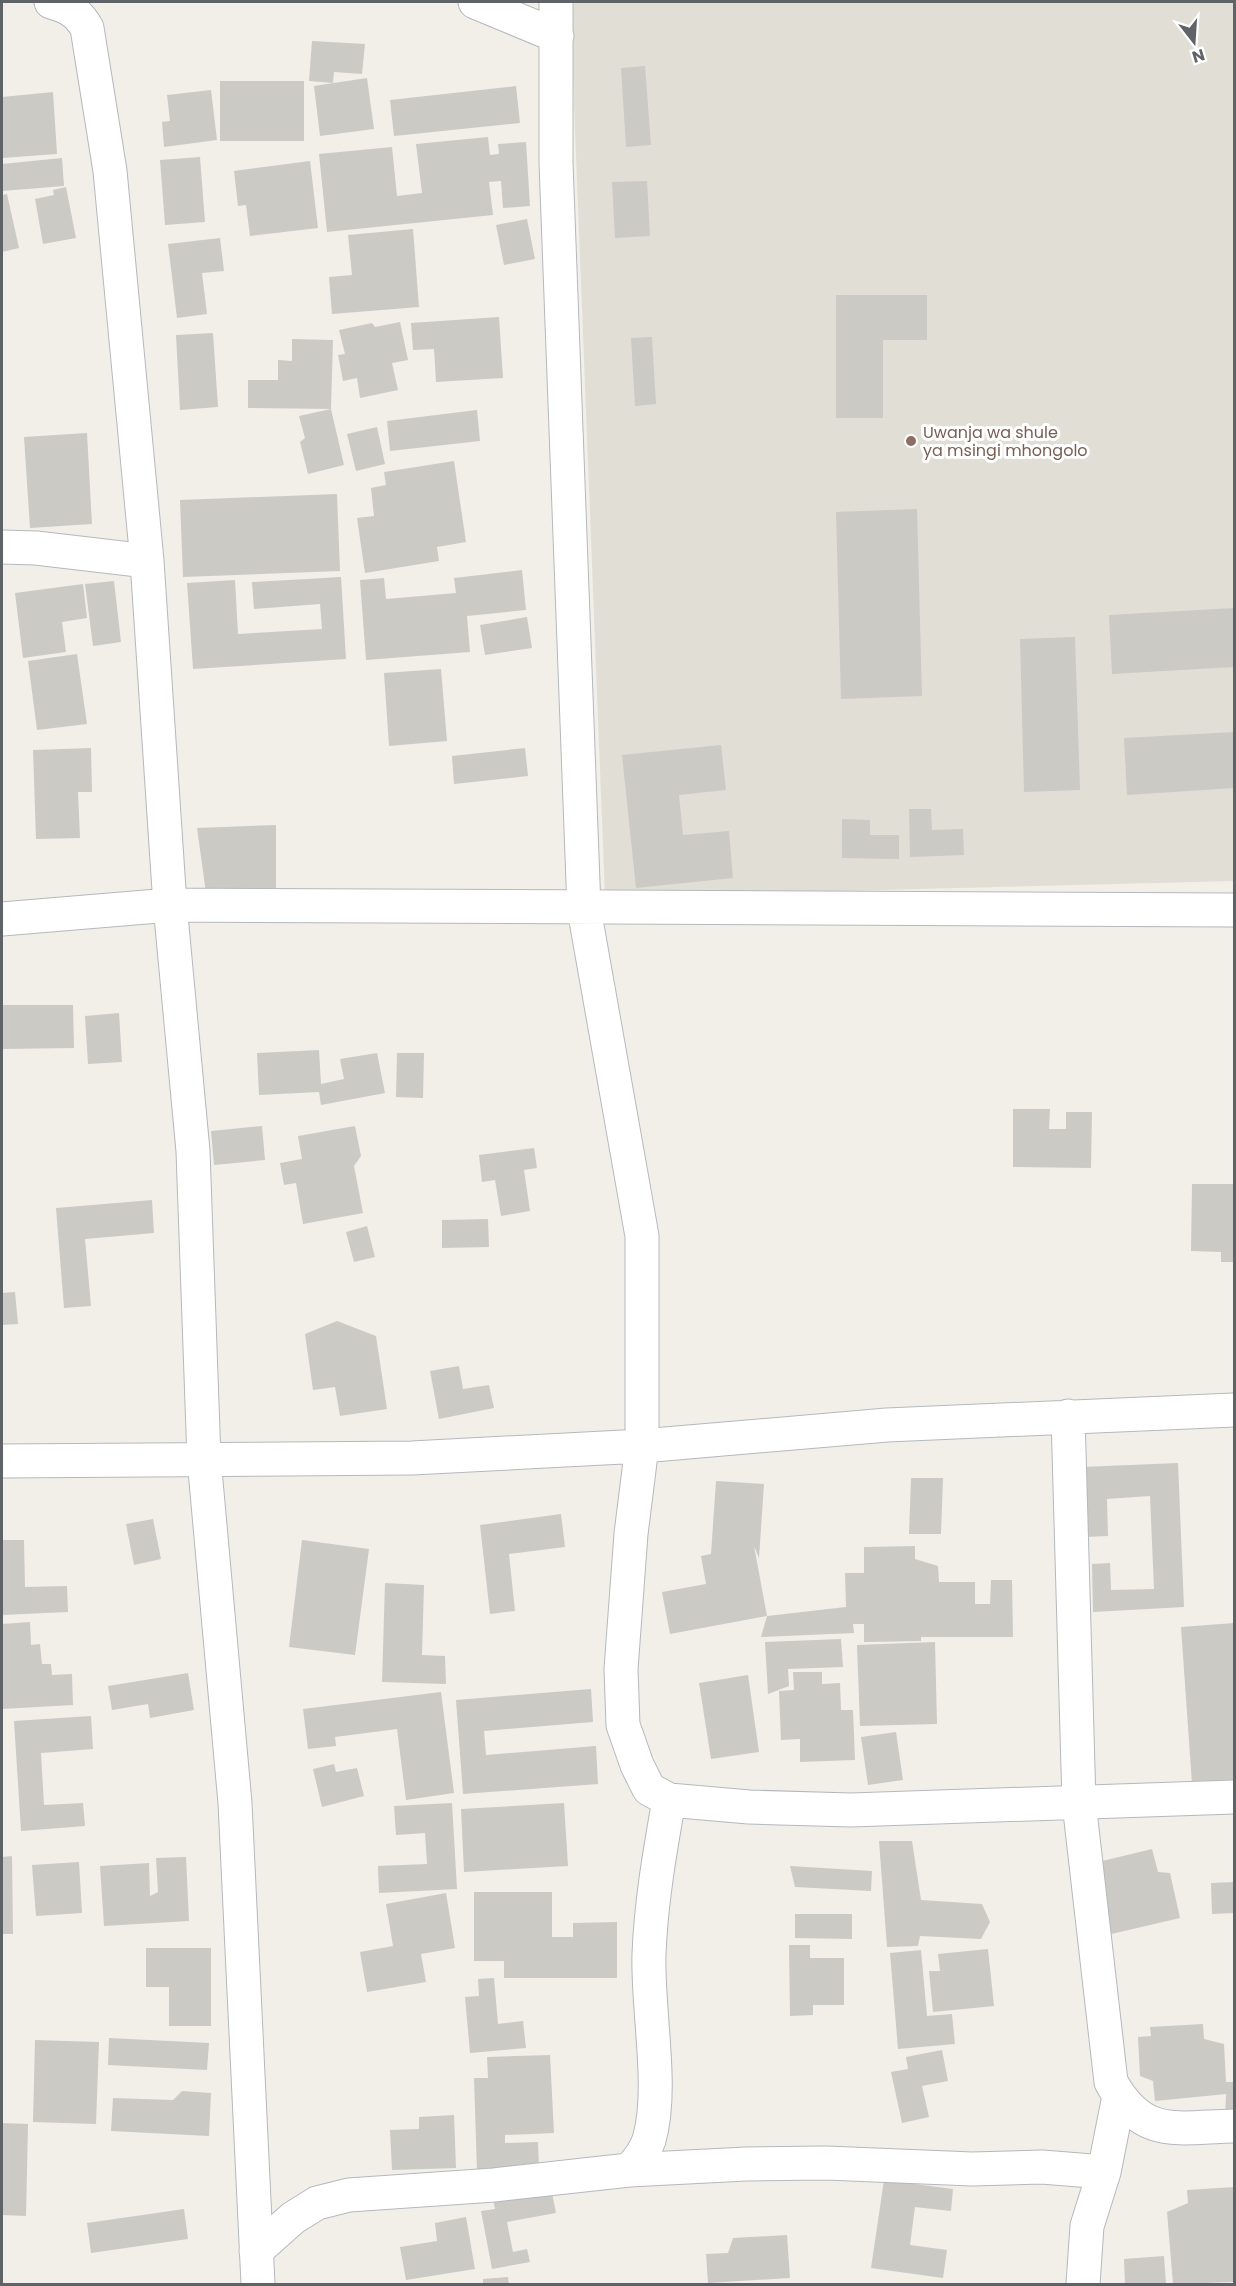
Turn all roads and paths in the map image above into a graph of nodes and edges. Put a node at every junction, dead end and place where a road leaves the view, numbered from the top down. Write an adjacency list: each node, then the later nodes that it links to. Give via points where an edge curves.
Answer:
1 (51, 2): 6 (street, via 69,8 87,28 110,171)
2 (475, 2): 4 (street)
3 (556, 2): 4 (street)
4 (557, 36): 8 (street, via 556,163)
5 (2, 547): 6 (street)
6 (147, 561): 7 (street)
7 (170, 905): 8 (street); 10 (street); 14 (street, via 193,1151)
8 (584, 909): 9 (street); 13 (street, via 642,1236)
9 (1234, 910)
10 (2, 919)
11 (1234, 1410): 12 (street)
12 (1068, 1416): 13 (street, via 887,1425); 18 (street)
13 (642, 1446): 14 (street, via 412,1458); 17 (street, via 621,1669 623,1725 636,1765 649,1789)
14 (204, 1459): 15 (street); 23 (street, via 235,1803)
15 (2, 1461)
16 (1234, 1797): 18 (street)
17 (669, 1800): 18 (street, via 851,1810); 21 (street, via 656,1875 649,1954 654,2094 649,2139 641,2157)
18 (1079, 1803): 19 (street, via 1112,2082)
19 (1119, 2096): 20 (street, via 1145,2122 1167,2127); 22 (street)
20 (1234, 2126)
21 (629, 2170): 22 (street, via 826,2163); 23 (street, via 333,2198 293,2218)
22 (1104, 2172): 25 (street, via 1087,2226)
23 (256, 2251): 24 (street)
24 (258, 2284)
25 (1083, 2284)

